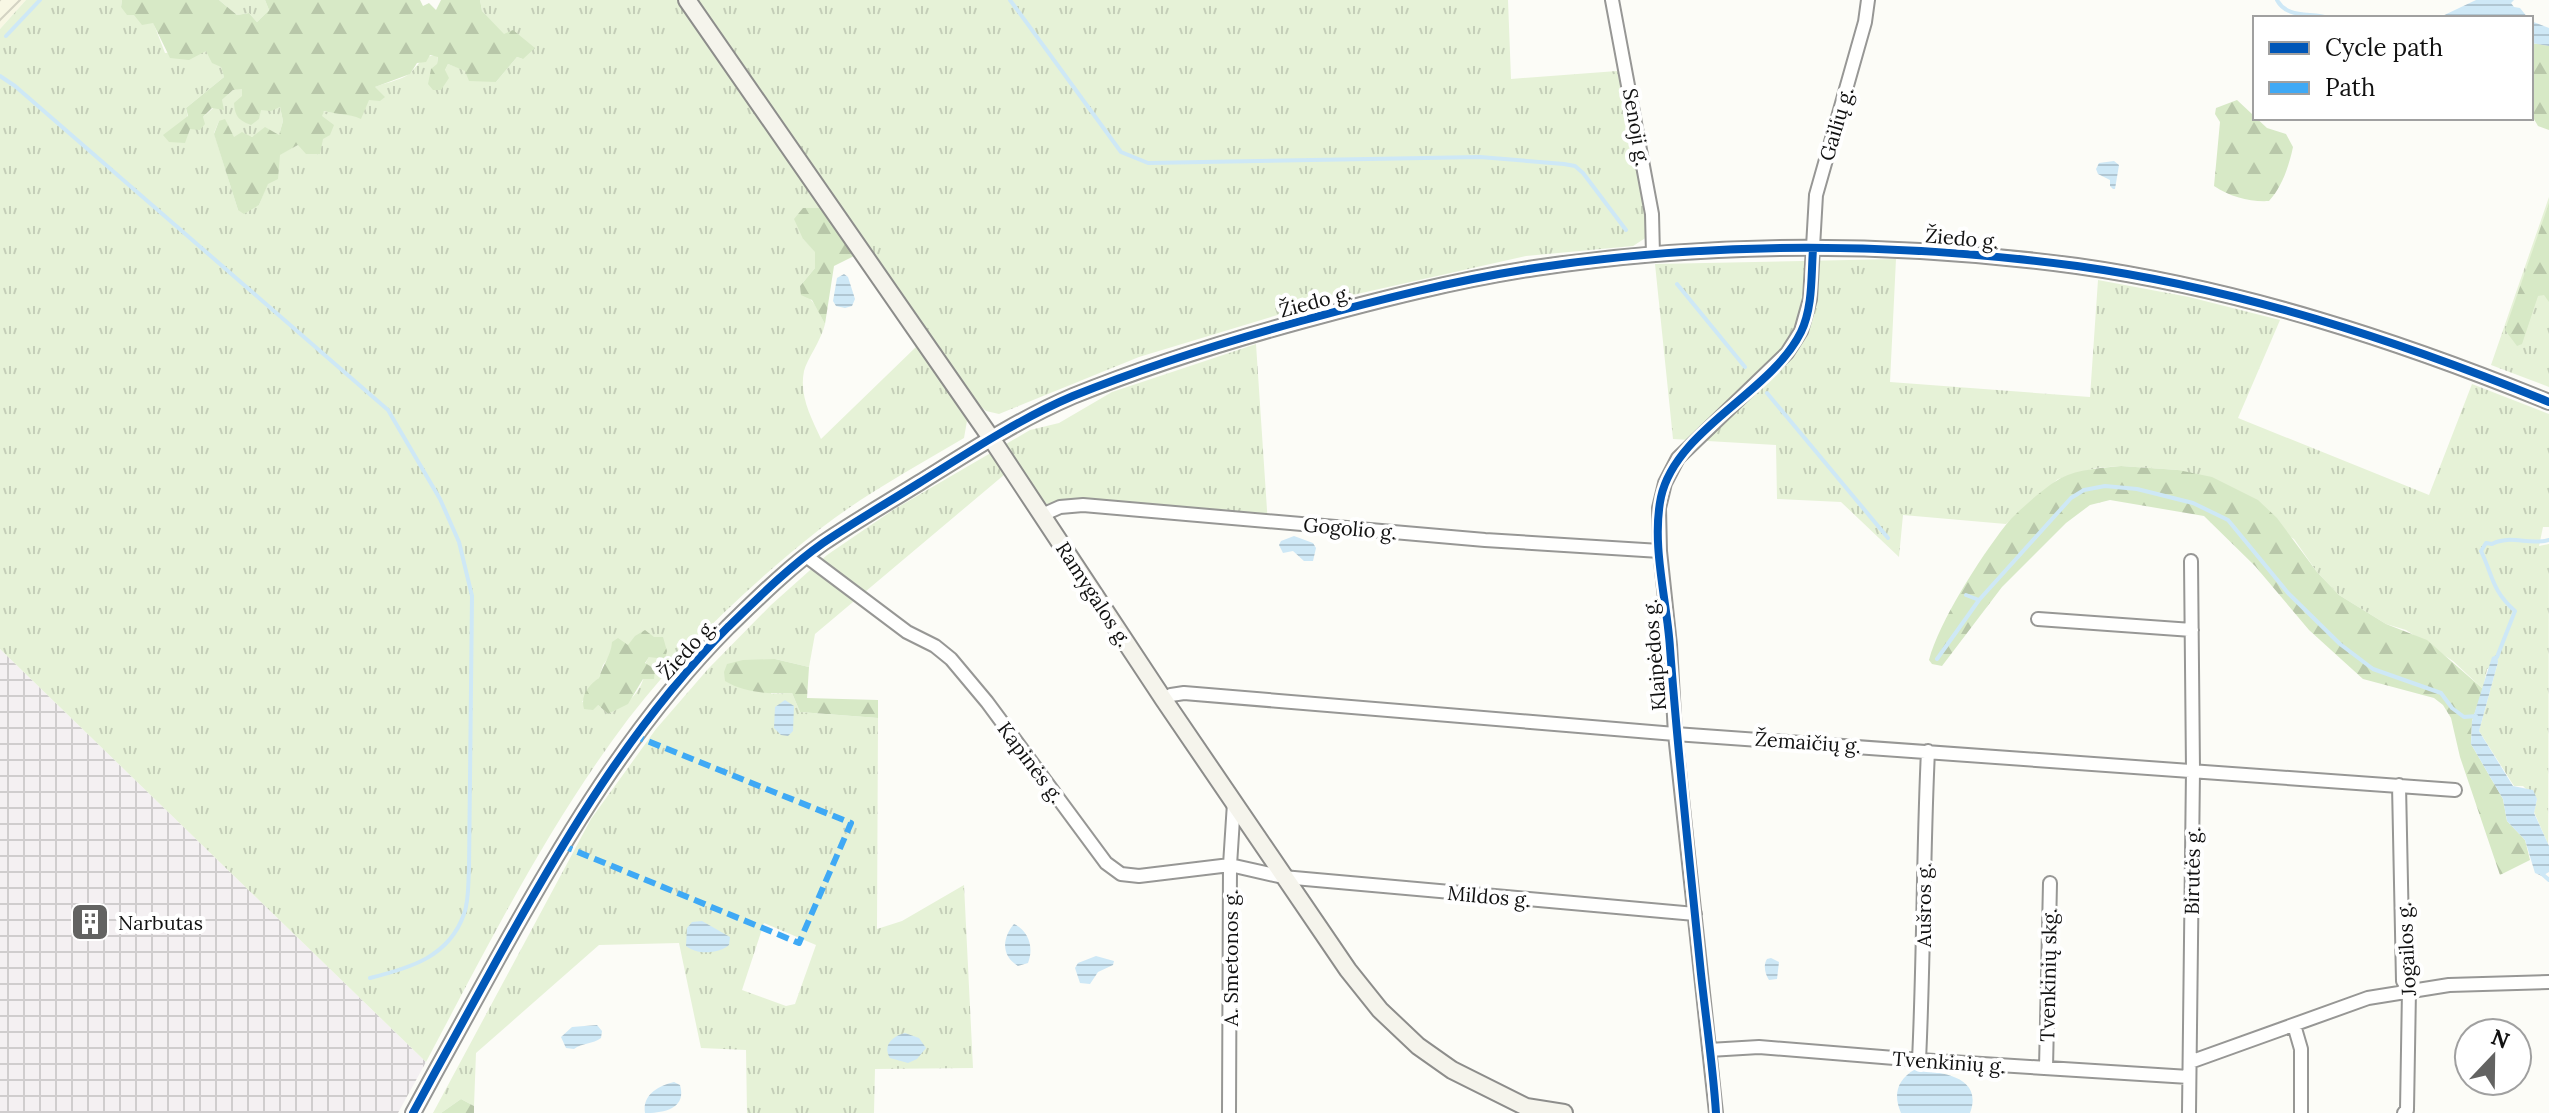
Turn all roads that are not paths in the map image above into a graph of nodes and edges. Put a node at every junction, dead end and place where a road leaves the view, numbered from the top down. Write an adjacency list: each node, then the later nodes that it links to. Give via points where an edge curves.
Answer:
1 (687, 0): 7 (main road, Ramygalos g.)
2 (1612, 0): 5 (street, Senoji g., via 1652,214)
3 (1868, 0): 4 (street, Gailių g., via 1816,195)
4 (1813, 249): 5 (street, Žiedo g.); 6 (street, Žiedo g., via 1994,256 2169,283 2359,332); 9 (street, Klaipėdos g., via 1810,299 1801,331 1787,353 1671,469 1659,508)
5 (1653, 255): 7 (street, Žiedo g., via 1534,268 1383,298 1156,365 1068,398)
6 (2549, 402)
7 (991, 438): 8 (main road, Ramygalos g.); 10 (street, Žiedo g.)
8 (1042, 515): 9 (street, Gogolio g., via 1083,505); 14 (main road, Ramygalos g.)
9 (1660, 551): 15 (street, Klaipėdos g.)
10 (806, 556): 21 (street, Kapinės g., via 951,659 1106,863 1121,874); 34 (street, Žiedo g., via 727,628 656,707 609,771 547,870)
11 (2191, 561): 13 (street, Birutės g.)
12 (2038, 619): 13 (street)
13 (2192, 630): 17 (street, Birutės g.)
14 (1164, 700): 15 (street, Žemaičių g., via 1184,693); 20 (main road, Ramygalos g.)
15 (1675, 734): 16 (street, Žemaičių g.); 24 (street, Klaipėdos g.)
16 (1928, 751): 17 (street, Žemaičių g.); 29 (street, Aušros g.)
17 (2193, 770): 18 (street, Žemaičių g.); 30 (street, Birutės g.)
18 (2399, 785): 19 (street, Žemaičių g.); 26 (street, Jogailos g., via 2403,981)
19 (2455, 790)
20 (1234, 803): 21 (street, A. Smetonos g.); 22 (main road, Ramygalos g.)
21 (1230, 865): 22 (street, Kapinės g.); 35 (street, A. Smetonos g.)
22 (1283, 877): 24 (street, Mildos g.); 33 (main road, Ramygalos g., via 1372,1000 1418,1046)
23 (2050, 883): 31 (street, Tvenkinių skg.)
24 (1695, 914): 28 (street, Klaipėdos g.)
25 (2549, 982): 26 (street)
26 (2409, 990): 27 (street, via 2368,998); 40 (street, Jogailos g.)
27 (2294, 1025): 30 (street); 39 (street, via 2301,1049)
28 (1709, 1050): 29 (street, Tvenkinių g., via 1759,1047); 37 (street, Klaipėdos g.)
29 (1919, 1060): 31 (street, Tvenkinių g.)
30 (2190, 1062): 32 (street, Birutės g.)
31 (2046, 1068): 32 (street, Tvenkinių g.)
32 (2189, 1077): 38 (street, Birutės g.)
33 (1525, 1110): 36 (main road, Ramygalos g.)
34 (413, 1113)
35 (1229, 1113)
36 (1564, 1113)
37 (1716, 1113)
38 (2189, 1113)
39 (2301, 1113)
40 (2404, 1113)

